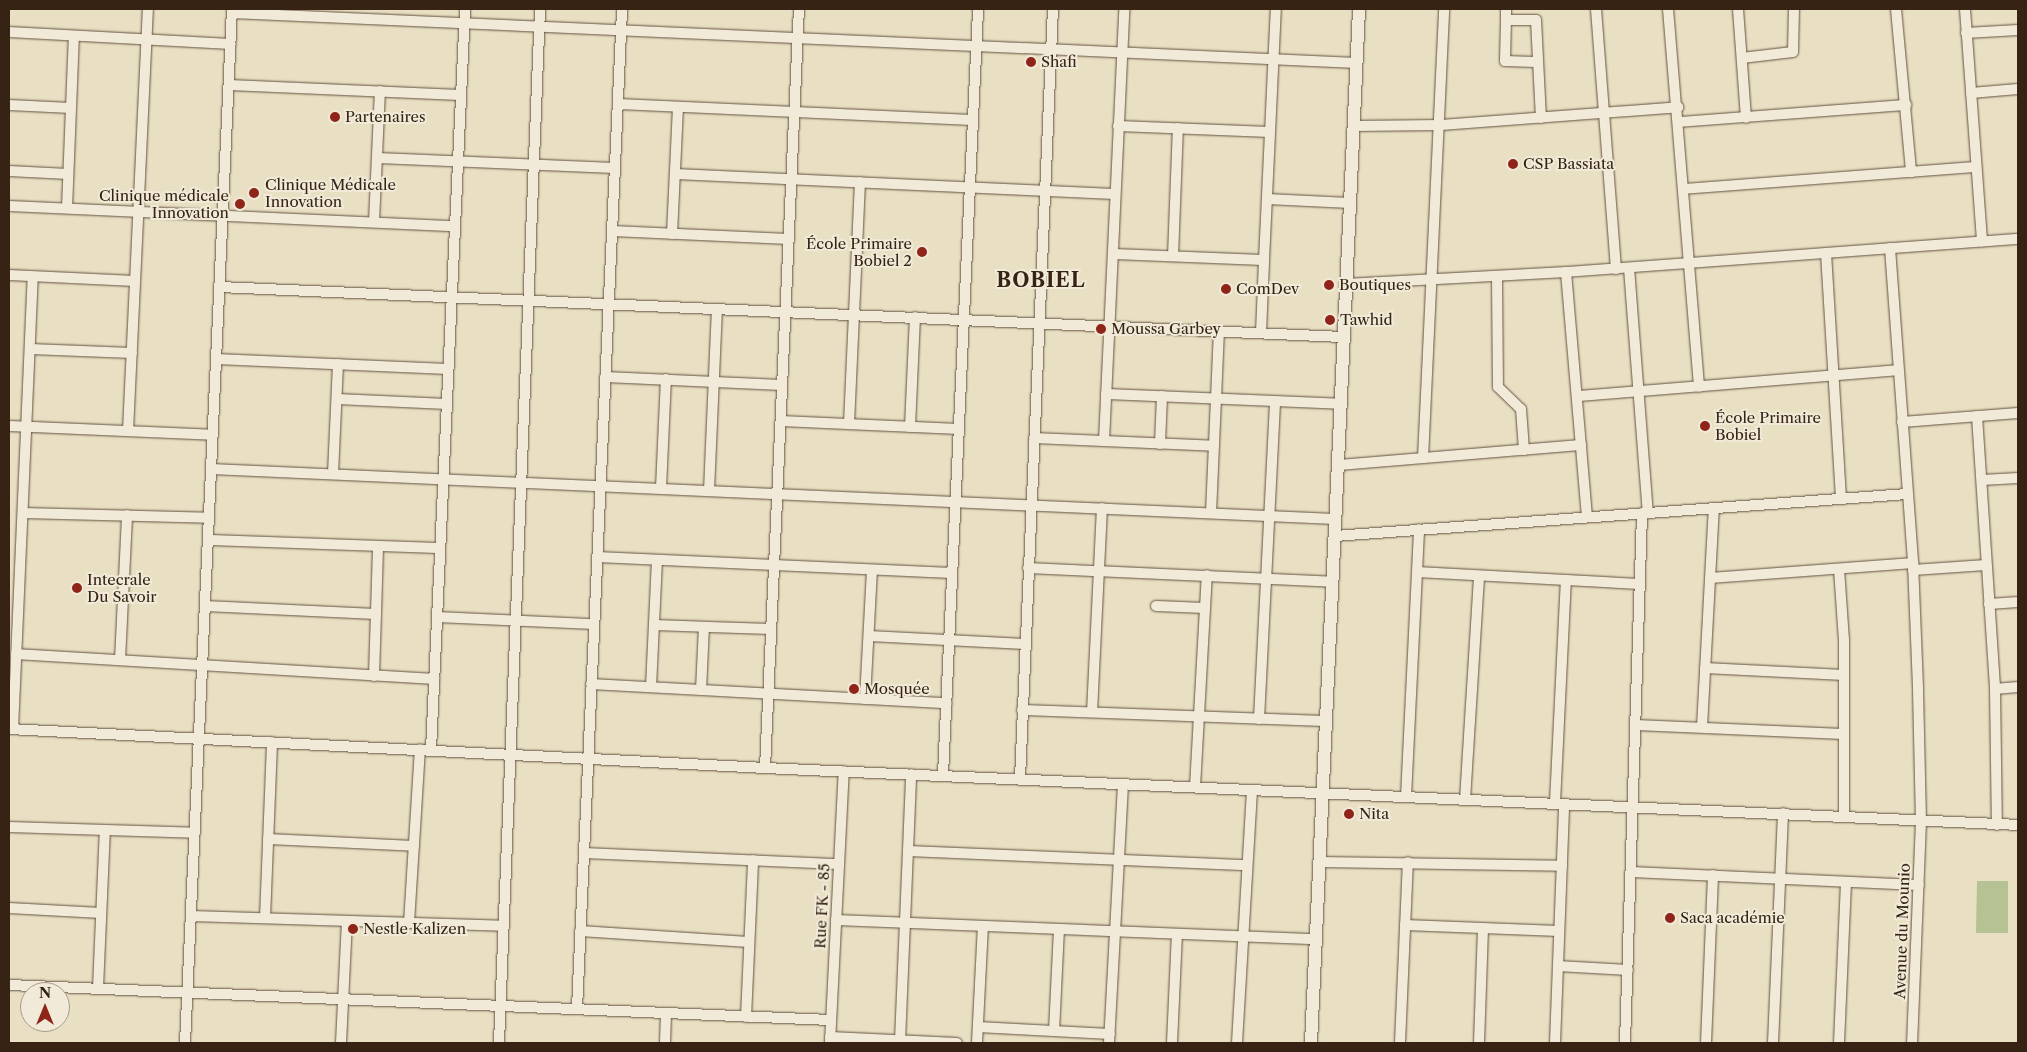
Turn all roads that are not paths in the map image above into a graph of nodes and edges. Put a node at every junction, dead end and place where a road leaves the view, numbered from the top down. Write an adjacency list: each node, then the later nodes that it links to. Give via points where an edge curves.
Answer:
1 (148, 9): 29 (street)
2 (465, 9): 21 (street)
3 (540, 9): 22 (street)
4 (622, 9): 23 (street)
5 (799, 9): 28 (street)
6 (978, 9): 31 (street)
7 (1053, 9): 32 (street)
8 (1124, 9): 33 (street)
9 (1276, 9): 35 (street)
10 (1359, 9): 37 (street)
11 (1444, 9): 55 (street)
12 (1506, 9): 20 (street)
13 (1596, 9): 50 (street)
14 (1668, 9): 48 (street)
15 (1738, 9): 34 (street)
16 (1794, 9): 34 (street, via 1793,52)
17 (1896, 9): 45 (street)
18 (1965, 9): 26 (street)
19 (232, 11): 21 (street); 30 (street)
20 (1506, 20): 36 (street, via 1536,20); 36 (street, via 1505,60)
21 (464, 23): 22 (street); 42 (street)
22 (540, 26): 23 (street); 62 (street)
23 (621, 30): 28 (street); 43 (street)
24 (2018, 30): 26 (street)
25 (9, 32): 27 (street)
26 (1966, 33): 41 (street)
27 (74, 36): 29 (street); 47 (street)
28 (798, 38): 31 (street); 49 (street)
29 (146, 39): 30 (street); 79 (street)
30 (231, 44): 38 (street)
31 (976, 46): 32 (street); 53 (street)
32 (1052, 49): 33 (street); 73 (street)
33 (1122, 52): 35 (street); 56 (street)
34 (1742, 58): 52 (street)
35 (1273, 59): 37 (street); 59 (street)
36 (1538, 62): 51 (street)
37 (1356, 63): 57 (street)
38 (229, 85): 40 (street); 80 (street)
39 (2018, 89): 41 (street)
40 (380, 91): 42 (street); 60 (street)
41 (1971, 93): 63 (street)
42 (460, 95): 61 (street)
43 (618, 104): 46 (street); 64 (street)
44 (9, 105): 47 (street)
45 (1906, 105): 52 (street); 66 (street)
46 (678, 106): 49 (street); 68 (street)
47 (71, 108): 67 (street)
48 (1678, 108): 50 (street); 54 (street)
49 (795, 112): 53 (street); 69 (street)
50 (1606, 114): 51 (street); 94 (street)
51 (1541, 118): 55 (street)
52 (1746, 118): 54 (street)
53 (972, 120): 71 (street)
54 (1678, 122): 72 (street)
55 (1441, 125): 57 (street); 101 (street)
56 (1118, 126): 58 (street); 74 (street)
57 (1354, 126): 76 (street)
58 (1178, 128): 59 (street); 91 (street)
59 (1270, 132): 75 (street)
60 (377, 158): 61 (street); 81 (street)
61 (458, 162): 62 (street); 82 (street)
62 (534, 165): 64 (street); 105 (street)
63 (1976, 167): 66 (street); 87 (street)
64 (615, 168): 83 (street)
65 (9, 171): 67 (street)
66 (1911, 172): 72 (street)
67 (68, 174): 78 (street)
68 (675, 174): 69 (street); 84 (street)
69 (792, 179): 70 (street); 85 (street)
70 (860, 182): 71 (street); 109 (street)
71 (970, 187): 73 (street); 111 (street)
72 (1683, 189): 93 (street)
73 (1045, 190): 74 (street); 112 (street)
74 (1115, 194): 90 (street)
75 (1267, 199): 76 (street); 92 (street)
76 (1350, 203): 102 (street)
77 (9, 206): 78 (street)
78 (66, 208): 79 (street)
79 (138, 212): 80 (street); 100 (street)
80 (223, 215): 81 (street); 103 (street)
81 (374, 222): 82 (street)
82 (455, 226): 104 (street)
83 (612, 231): 84 (street); 106 (street)
84 (672, 234): 85 (street)
85 (789, 239): 108 (street)
86 (2018, 239): 87 (street)
87 (1982, 242): 88 (street)
88 (1890, 248): 89 (street); 122 (street, Avenue du Mounio)
89 (1826, 253): 93 (street); 123 (street)
90 (1113, 254): 91 (street); 113 (street)
91 (1173, 256): 92 (street)
92 (1264, 260): 115 (street)
93 (1689, 263): 95 (street); 128 (street)
94 (1616, 268): 95 (street); 96 (street)
95 (1629, 268): 129 (street)
96 (1566, 272): 99 (street); 132 (street)
97 (9, 276): 98 (street)
98 (34, 277): 100 (street); 117 (street)
99 (1497, 277): 101 (street); 154 (street, via 1498,387 1522,409)
100 (135, 281): 118 (street)
101 (1432, 281): 102 (street); 155 (street)
102 (1346, 284): 116 (street)
103 (220, 286): 104 (street); 119 (street)
104 (451, 297): 105 (street); 121 (street)
105 (529, 300): 106 (street); 162 (street)
106 (609, 304): 107 (street); 124 (street)
107 (717, 309): 108 (street); 126 (street)
108 (786, 312): 109 (street); 127 (street)
109 (854, 315): 110 (street); 142 (street)
110 (915, 318): 111 (street); 144 (street)
111 (964, 320): 112 (street); 146 (street)
112 (1039, 323): 113 (street); 149 (street)
113 (1109, 326): 114 (street); 130 (street)
114 (1219, 331): 115 (street); 133 (street)
115 (1261, 333): 116 (street)
116 (1344, 336): 137 (street)
117 (30, 349): 118 (street); 145 (street)
118 (132, 354): 147 (street)
119 (216, 359): 120 (street); 148 (street)
120 (338, 364): 121 (street); 134 (street)
121 (448, 369): 136 (street)
122 (1898, 370): 123 (street); 141 (street, Avenue du Mounio)
123 (1833, 375): 128 (street); 168 (street)
124 (605, 377): 125 (street); 163 (street)
125 (666, 380): 126 (street); 164 (street)
126 (713, 382): 127 (street); 165 (street)
127 (782, 385): 140 (street)
128 (1699, 387): 129 (street)
129 (1639, 392): 132 (street); 175 (street)
130 (1106, 394): 131 (street); 150 (street)
131 (1162, 396): 133 (street); 151 (street)
132 (1578, 396): 152 (street)
133 (1216, 398): 135 (street); 153 (street)
134 (337, 399): 136 (street); 158 (street)
135 (1275, 401): 137 (street); 177 (street)
136 (446, 404): 160 (street)
137 (1341, 404): 156 (street)
138 (2018, 413): 139 (street)
139 (1977, 416): 141 (street); 161 (street)
140 (781, 421): 142 (street); 166 (street)
141 (1902, 422): 167 (street, Avenue du Mounio)
142 (849, 424): 144 (street)
143 (9, 426): 145 (street)
144 (910, 426): 146 (street)
145 (27, 427): 147 (street); 173 (street)
146 (959, 429): 169 (street)
147 (128, 432): 148 (street)
148 (213, 435): 157 (street)
149 (1034, 438): 150 (street); 170 (street)
150 (1104, 441): 151 (street)
151 (1160, 444): 153 (street)
152 (1581, 445): 154 (street); 178 (street)
153 (1214, 446): 174 (street)
154 (1524, 450): 155 (street)
155 (1423, 458): 156 (street)
156 (1338, 465): 180 (street)
157 (212, 469): 158 (street); 179 (street)
158 (333, 474): 160 (street)
159 (2018, 478): 161 (street)
160 (443, 479): 162 (street); 185 (street)
161 (1982, 480): 188 (street)
162 (521, 482): 163 (street); 212 (street)
163 (600, 486): 164 (street); 186 (street)
164 (661, 488): 165 (street)
165 (708, 491): 166 (street)
166 (778, 494): 169 (street); 189 (street)
167 (1907, 494): 168 (street); 190 (street, Avenue du Mounio)
168 (1841, 499): 172 (street)
169 (955, 502): 170 (street); 196 (street)
170 (1031, 505): 171 (street); 191 (street)
171 (1102, 508): 174 (street); 194 (street)
172 (1714, 508): 175 (street); 200 (street)
173 (23, 512): 176 (street); 204 (street)
174 (1211, 513): 177 (street)
175 (1645, 513): 178 (street); 203 (street)
176 (127, 515): 179 (street); 221 (street)
177 (1270, 516): 180 (street); 199 (street)
178 (1587, 516): 181 (street)
179 (209, 518): 183 (street)
180 (1336, 519): 182 (street)
181 (1419, 529): 182 (street); 195 (street)
182 (1335, 536): 202 (street)
183 (208, 540): 184 (street); 207 (street)
184 (378, 546): 185 (street); 210 (street)
185 (440, 548): 211 (street)
186 (597, 557): 187 (street); 213 (street)
187 (657, 560): 189 (street); 214 (street)
188 (1986, 565): 190 (street); 206 (street)
189 (774, 567): 193 (street); 216 (street)
190 (1913, 567): 192 (street); 265 (street, Avenue du Mounio)
191 (1028, 568): 194 (street); 219 (street)
192 (1839, 569): 200 (street); 224 (street)
193 (872, 570): 196 (street); 217 (street)
194 (1100, 570): 197 (street); 236 (street)
195 (1417, 572): 198 (street); 259 (street)
196 (952, 573): 218 (street)
197 (1206, 575): 199 (street); 209 (street)
198 (1479, 576): 201 (street); 260 (street)
199 (1268, 578): 202 (street); 238 (street)
200 (1710, 578): 223 (street)
201 (1566, 580): 203 (street); 261 (street)
202 (1333, 582): 239 (street)
203 (1640, 584): 240 (street)
204 (14, 591): 220 (street)
205 (2018, 602): 206 (street)
206 (1989, 604): 230 (street)
207 (205, 606): 210 (street); 222 (street)
208 (1156, 606): 209 (street)
209 (1205, 608): 237 (street)
210 (376, 614): 225 (street)
211 (437, 617): 212 (street); 226 (street)
212 (516, 619): 213 (street); 248 (street)
213 (594, 624): 227 (street)
214 (654, 625): 215 (street); 228 (street)
215 (704, 627): 216 (street); 231 (street)
216 (771, 629): 232 (street)
217 (869, 636): 218 (street); 233 (street)
218 (949, 640): 219 (street); 234 (street)
219 (1025, 644): 235 (street)
220 (16, 654): 221 (street); 242 (street)
221 (120, 660): 222 (street)
222 (203, 665): 225 (street); 244 (street)
223 (1705, 668): 224 (street); 241 (street)
224 (1844, 675): 243 (street)
225 (374, 676): 226 (street)
226 (434, 679): 247 (street)
227 (592, 684): 228 (street); 249 (street)
228 (651, 687): 231 (street)
229 (2018, 687): 230 (street)
230 (1995, 689): 266 (street)
231 (701, 690): 232 (street)
232 (768, 693): 233 (street); 250 (street)
233 (865, 699): 234 (street)
234 (946, 704): 253 (street)
235 (1022, 710): 236 (street); 254 (street)
236 (1092, 712): 237 (street)
237 (1199, 717): 238 (street); 256 (street)
238 (1259, 718): 239 (street)
239 (1326, 721): 258 (street)
240 (1635, 725): 241 (street); 262 (street)
241 (1702, 727): 243 (street)
242 (11, 729): 244 (street)
243 (1844, 734): 264 (street)
244 (199, 738): 245 (street); 270 (street)
245 (272, 742): 246 (street); 271 (street)
246 (420, 749): 247 (street); 272 (street)
247 (431, 750): 248 (street)
248 (510, 754): 249 (street); 296 (street)
249 (588, 758): 250 (street); 274 (street)
250 (765, 768): 251 (street)
251 (844, 771): 252 (street); 279 (street, Rue FK - 85)
252 (911, 774): 253 (street); 273 (street)
253 (943, 775): 254 (street)
254 (1020, 779): 255 (street)
255 (1123, 784): 256 (street); 276 (street)
256 (1195, 787): 257 (street)
257 (1252, 790): 258 (street); 280 (street)
258 (1323, 794): 259 (street); 277 (street)
259 (1406, 797): 260 (street)
260 (1465, 800): 261 (street)
261 (1560, 803): 262 (street); 281 (street)
262 (1633, 806): 263 (street); 282 (street)
263 (1783, 813): 264 (street); 284 (street)
264 (1844, 816): 265 (street)
265 (1922, 821): 266 (street); 286 (street, Avenue du Mounio)
266 (1997, 825): 267 (street)
267 (2018, 826)
268 (9, 827): 269 (street)
269 (105, 830): 270 (street); 288 (street)
270 (195, 833): 289 (street)
271 (268, 839): 272 (street); 290 (street)
272 (414, 846): 293 (street)
273 (908, 851): 276 (street); 294 (street)
274 (584, 853): 275 (street); 300 (street)
275 (753, 860): 279 (street); 306 (street)
276 (1119, 860): 280 (street); 301 (street)
277 (1320, 862): 278 (street); 305 (street)
278 (1408, 862): 281 (street); 295 (street)
279 (839, 864): 291 (street, Rue FK - 85)
280 (1248, 865): 304 (street)
281 (1562, 866): 302 (street)
282 (1631, 872): 283 (street); 308 (street)
283 (1713, 875): 284 (street); 336 (street)
284 (1780, 879): 285 (street); 337 (street)
285 (1846, 882): 286 (street); 338 (street)
286 (1919, 885): 339 (street, Avenue du Mounio)
287 (9, 908): 288 (street)
288 (101, 913): 310 (street)
289 (191, 916): 290 (street); 311 (street)
290 (265, 918): 292 (street)
291 (836, 920): 294 (street); 317 (street, Rue FK - 85)
292 (347, 921): 293 (street); 312 (street)
293 (409, 923): 296 (street)
294 (905, 923): 297 (street); 322 (street)
295 (1405, 925): 298 (street); 332 (street)
296 (503, 926): 313 (street)
297 (983, 926): 299 (street); 318 (street)
298 (1483, 928): 302 (street); 333 (street)
299 (1059, 929): 301 (street); 319 (street)
300 (580, 931): 306 (street); 314 (street)
301 (1116, 931): 303 (street); 320 (street)
302 (1559, 931): 307 (street)
303 (1177, 934): 304 (street); 329 (street)
304 (1243, 936): 305 (street); 330 (street)
305 (1316, 939): 331 (street)
306 (749, 942): 316 (street)
307 (1558, 966): 308 (street); 334 (street)
308 (1628, 970): 335 (street)
309 (9, 985): 310 (street)
310 (98, 988): 311 (street)
311 (188, 992): 312 (street); 323 (street)
312 (343, 999): 313 (street); 324 (street)
313 (500, 1006): 314 (street); 325 (street)
314 (577, 1010): 315 (street)
315 (666, 1013): 316 (street); 326 (street)
316 (746, 1017): 317 (street)
317 (831, 1020): 321 (street, Rue FK - 85)
318 (978, 1027): 319 (street); 328 (street)
319 (1054, 1031): 320 (street)
320 (1110, 1039)
321 (830, 1040): 322 (street)
322 (900, 1041): 327 (street)
323 (186, 1043)
324 (341, 1043)
325 (499, 1043)
326 (665, 1043)
327 (957, 1043)
328 (977, 1043)
329 (1172, 1043)
330 (1237, 1043)
331 (1311, 1043)
332 (1400, 1043)
333 (1479, 1043)
334 (1555, 1043)
335 (1625, 1043)
336 (1706, 1043)
337 (1773, 1043)
338 (1838, 1043)
339 (1912, 1043)

